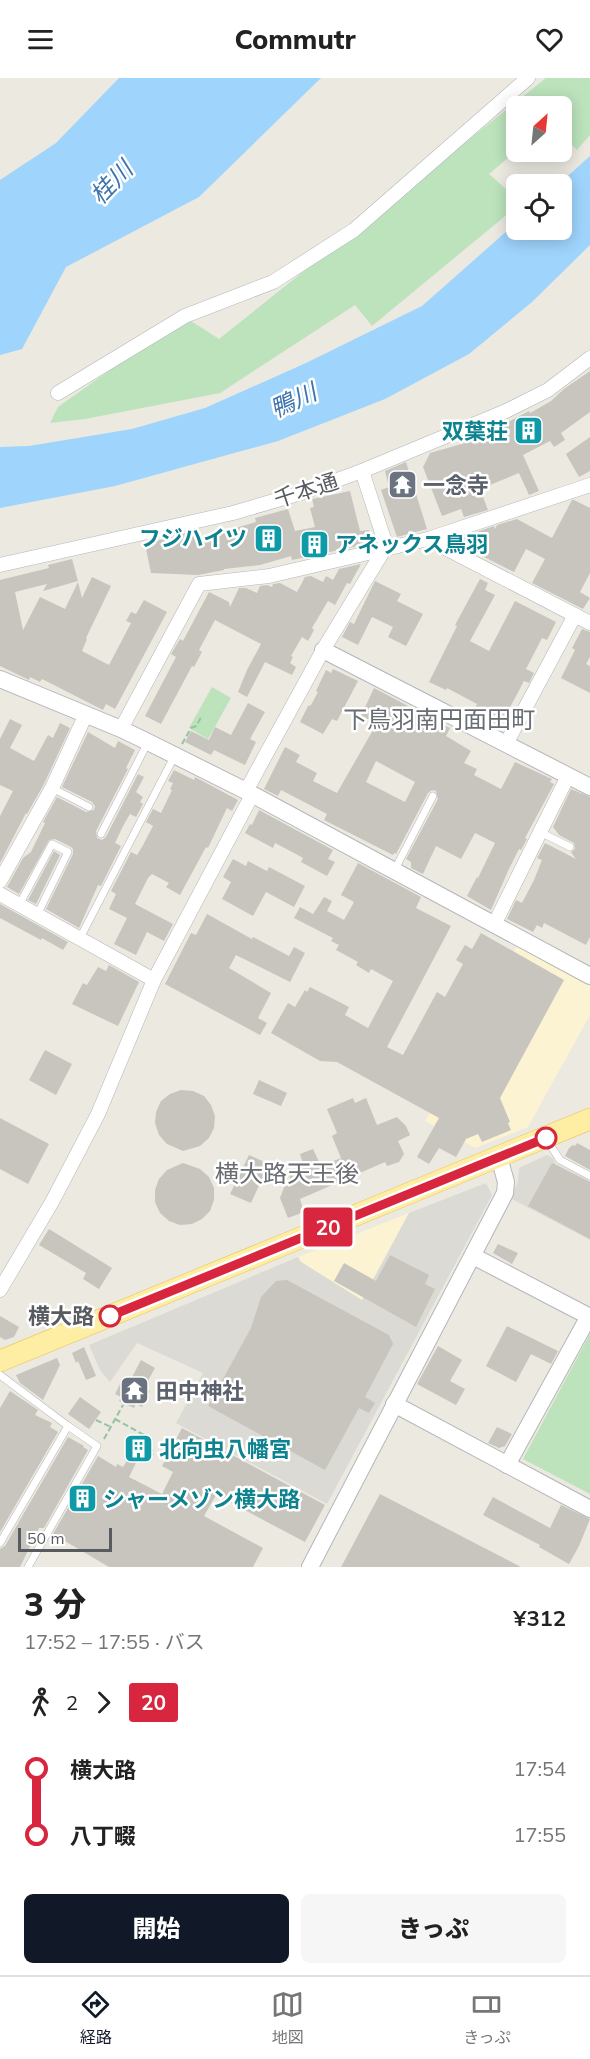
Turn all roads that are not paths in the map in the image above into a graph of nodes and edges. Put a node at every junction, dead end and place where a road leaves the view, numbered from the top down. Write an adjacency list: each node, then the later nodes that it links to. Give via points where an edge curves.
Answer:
1 (528, 78): 3 (street, via 354,230 273,282 185,316)
2 (590, 358): 4 (street, 千本通, via 548,390 504,412)
3 (58, 393)
4 (362, 471): 8 (street); 9 (street, 千本通, via 233,513)
5 (583, 487): 6 (street); 7 (street)
6 (590, 497)
7 (428, 539): 8 (street); 10 (street)
8 (385, 548): 12 (street); 15 (street, via 269,576 199,584)
9 (0, 565)
10 (575, 615): 11 (street); 17 (street)
11 (590, 623)
12 (323, 650): 17 (street); 22 (street)
13 (0, 679): 14 (street)
14 (86, 714): 15 (street); 20 (street)
15 (122, 729): 16 (street)
16 (148, 742): 18 (street); 26 (lane)
17 (506, 744): 19 (street)
18 (175, 755): 22 (street); 34 (lane)
19 (568, 776): 21 (street); 25 (street)
20 (52, 788): 24 (lane); 29 (street)
21 (590, 788)
22 (249, 793): 28 (street); 36 (street)
23 (433, 796): 28 (lane)
24 (89, 807)
25 (540, 832): 27 (lane); 33 (street)
26 (101, 834)
27 (570, 847)
28 (394, 871): 33 (street)
29 (0, 881)
30 (0, 894): 31 (street)
31 (19, 905): 32 (street); 32 (lane, via 52,844 68,852)
32 (37, 915): 34 (street)
33 (494, 925): 35 (street)
34 (80, 938): 36 (street)
35 (590, 976)
36 (154, 980): 42 (street, via 98,1114 52,1203)
37 (590, 1119): 38 (main road)
38 (546, 1138): 39 (main road); 40 (lane, via 560,1160)
39 (499, 1157): 41 (street, via 505,1193); 44 (main road)
40 (590, 1176)
41 (473, 1256): 43 (street); 46 (street)
42 (0, 1290)
43 (589, 1316): 48 (street)
44 (0, 1361)
45 (0, 1375): 47 (lane)
46 (393, 1404): 48 (street); 52 (street)
47 (68, 1426): 50 (lane); 51 (lane, via 97,1446)
48 (507, 1465): 49 (street)
49 (590, 1509)
50 (0, 1543)
51 (27, 1567)
52 (310, 1567)

